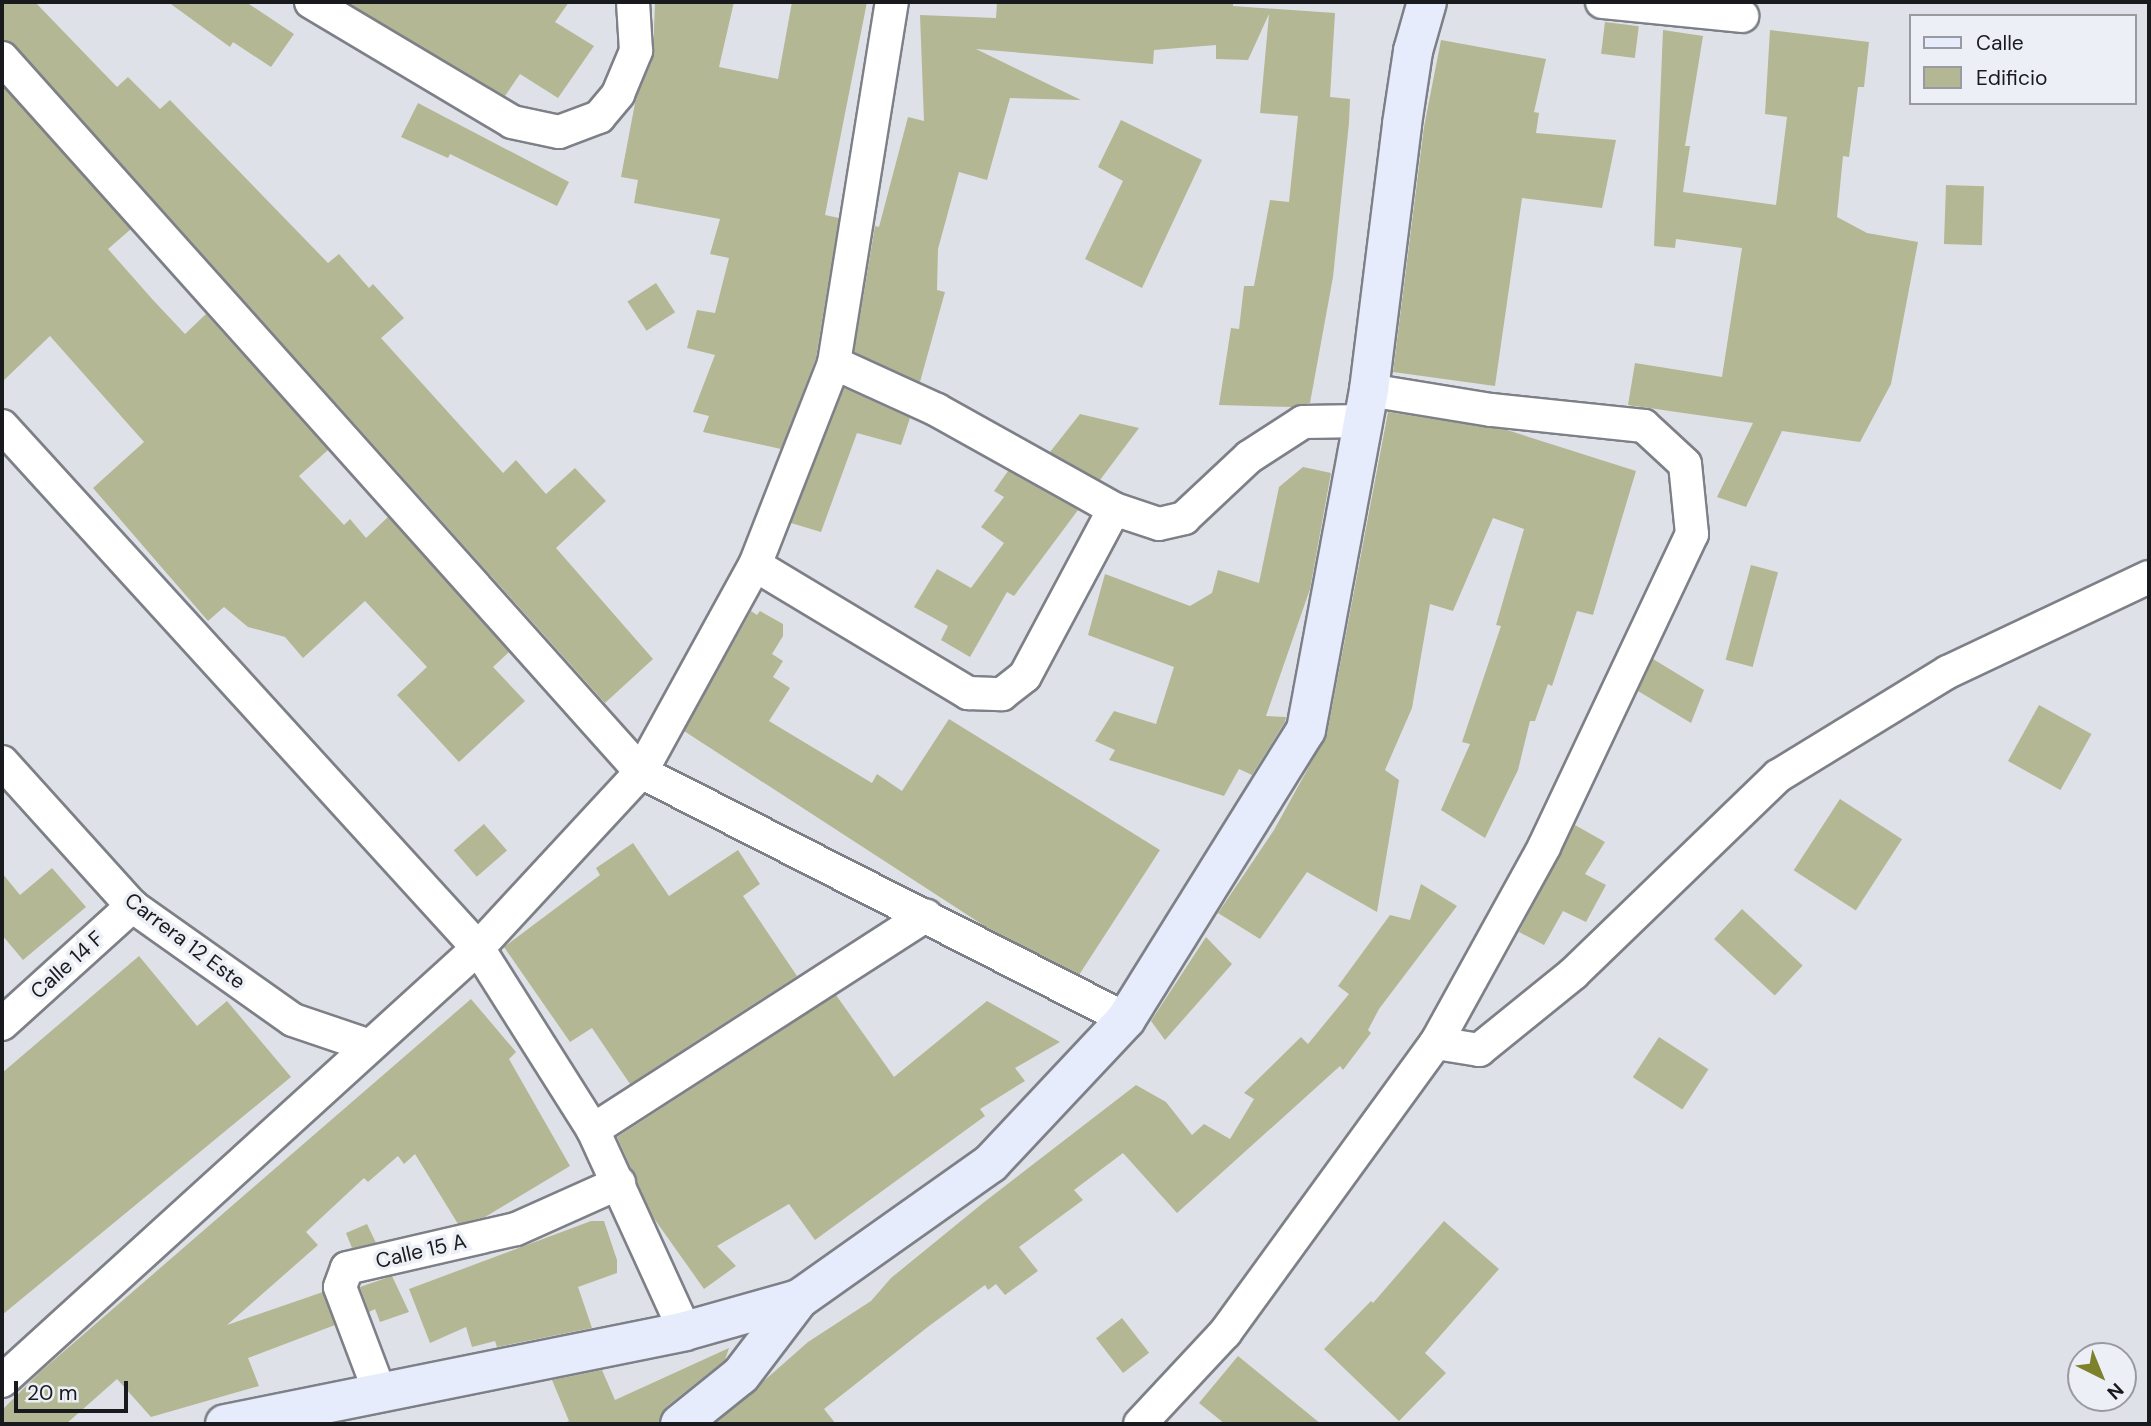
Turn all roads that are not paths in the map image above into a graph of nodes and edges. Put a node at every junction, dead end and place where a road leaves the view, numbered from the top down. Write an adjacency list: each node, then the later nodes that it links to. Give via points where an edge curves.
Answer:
1 (311, 2): 2 (street, via 512,122 559,132 599,117 618,94 636,51)
2 (633, 2)
3 (892, 2): 8 (street)
4 (1427, 2): 9 (main road, via 1413,51)
5 (1602, 2): 6 (street)
6 (1742, 16)
7 (2, 58): 15 (street)
8 (834, 363): 11 (street, via 937,410); 12 (street)
9 (1366, 406): 11 (street, via 1303,422 1249,457 1184,519 1159,524); 19 (main road, via 1306,730); 21 (street, via 1491,410 1644,426 1685,464 1692,534 1544,847)
10 (2, 426): 18 (street)
11 (1114, 509): 12 (street, via 1025,676 1002,694 968,694)
12 (755, 565): 15 (street)
13 (2149, 577): 21 (street, via 1948,672 1778,776 1574,973 1479,1050)
14 (2, 762): 16 (street, Carrera 12 Este)
15 (641, 772): 17 (street); 18 (street)
16 (132, 906): 20 (street, Calle 14 F); 22 (street, Carrera 12 Este, via 293,1020)
17 (926, 915): 19 (street); 23 (street)
18 (478, 948): 22 (street); 23 (street)
19 (1126, 1018): 25 (main road, via 991,1163)
20 (2, 1024)
21 (1436, 1043): 31 (street, via 1225,1333)
22 (370, 1046): 27 (street)
23 (593, 1130): 24 (street)
24 (619, 1183): 26 (street); 28 (street, Calle 15 A, via 516,1229 348,1268 341,1274 341,1287)
25 (799, 1299): 26 (main road); 30 (main road, via 741,1375)
26 (685, 1331): 28 (main road)
27 (2, 1381)
28 (380, 1393): 29 (main road)
29 (225, 1424)
30 (680, 1424)
31 (1140, 1424)

